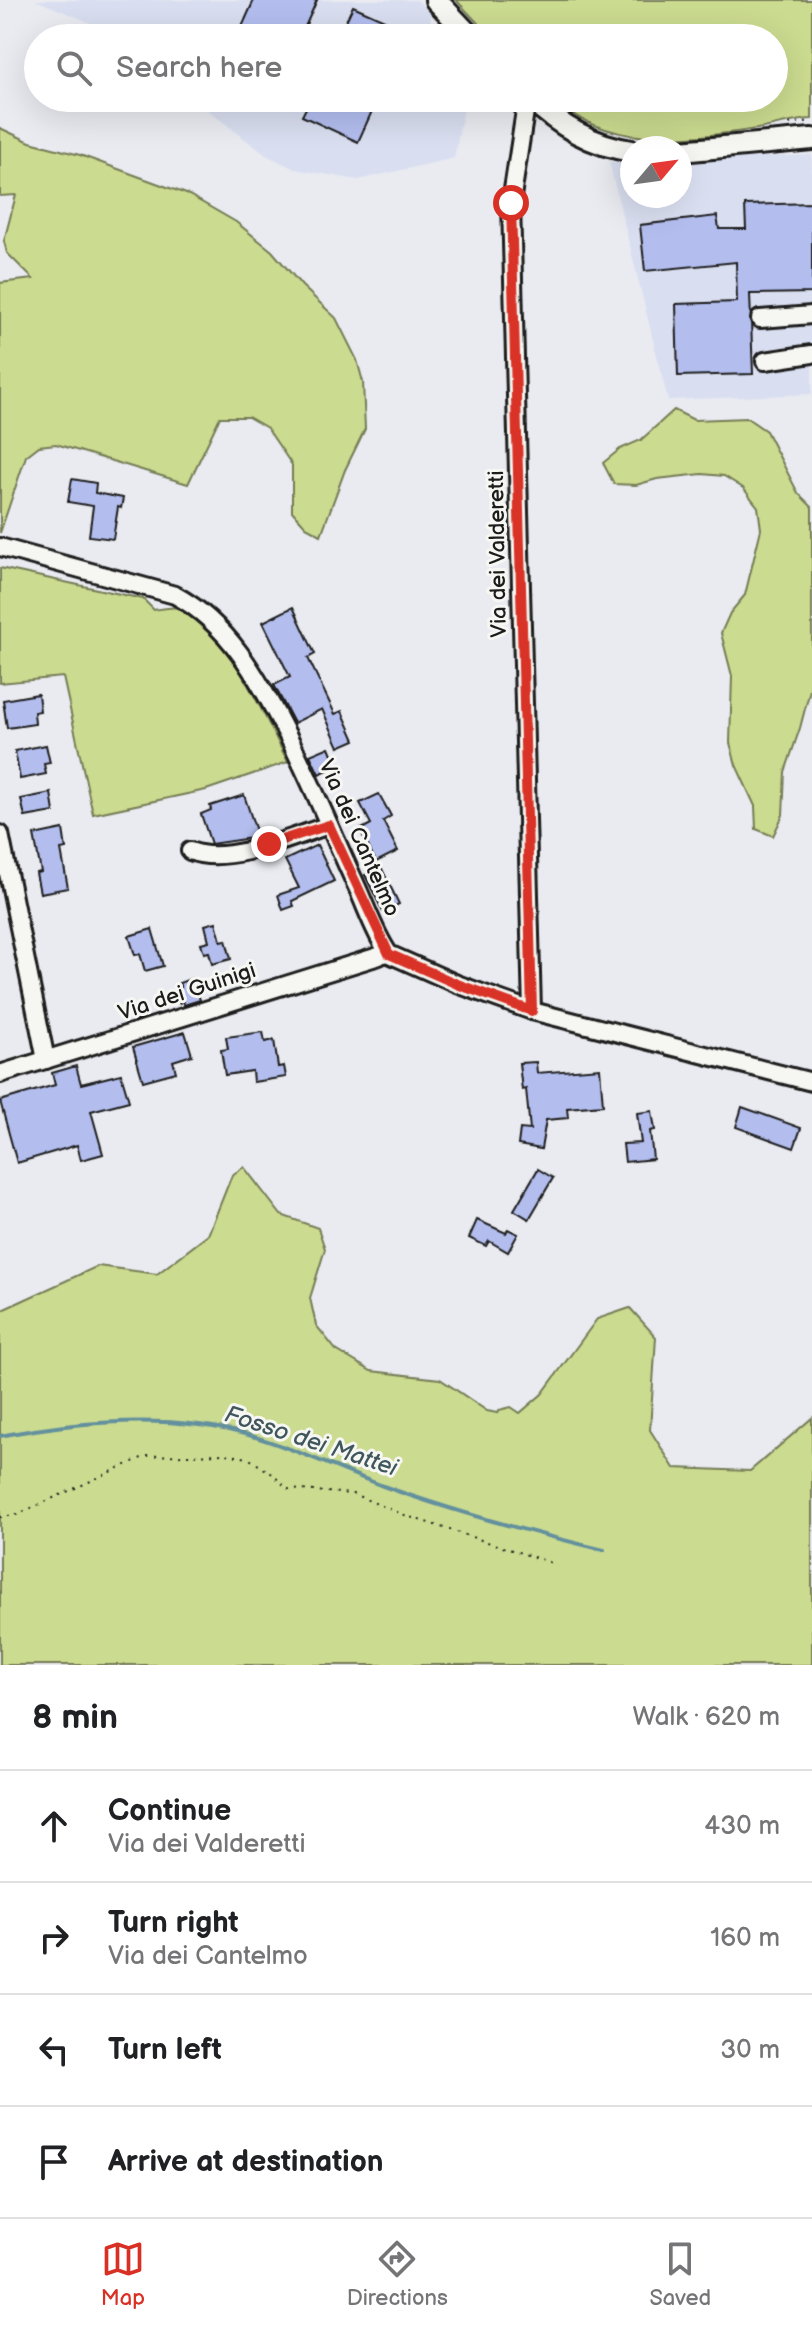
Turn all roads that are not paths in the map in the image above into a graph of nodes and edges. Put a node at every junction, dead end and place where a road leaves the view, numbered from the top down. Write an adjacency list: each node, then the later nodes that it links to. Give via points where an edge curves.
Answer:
1 (436, 0): 2 (main road)
2 (459, 24)
3 (526, 112): 17 (street, Via dei Valderetti, via 511,203)
4 (545, 112): 7 (main road, via 574,132)
5 (812, 139): 6 (main road)
6 (692, 144)
7 (620, 147)
8 (812, 315): 9 (street)
9 (760, 319)
10 (812, 354): 11 (street)
11 (765, 361)
12 (0, 547): 13 (street, Via dei Cantelmo, via 160,590 198,609 244,658 267,695)
13 (329, 825): 15 (street, via 219,856); 16 (street, Via dei Cantelmo)
14 (0, 834): 18 (street)
15 (190, 851)
16 (386, 951): 17 (street, Via dei Cantelmo); 18 (street, Via dei Guinigi)
17 (532, 1011): 20 (street, Via dei Cantelmo)
18 (46, 1060): 19 (street, Via dei Guinigi)
19 (0, 1074)
20 (812, 1082)

